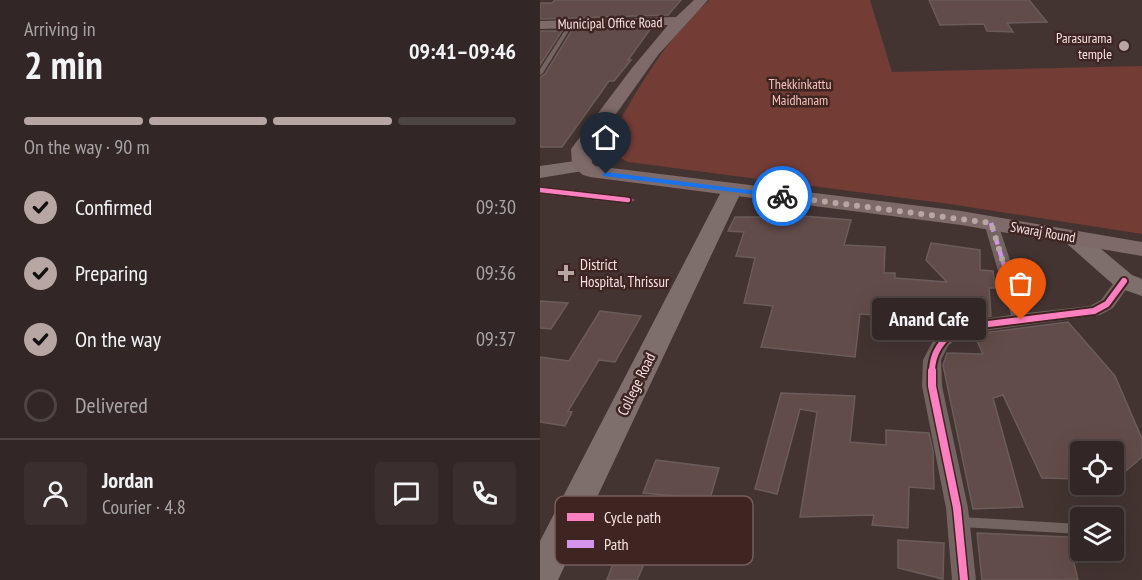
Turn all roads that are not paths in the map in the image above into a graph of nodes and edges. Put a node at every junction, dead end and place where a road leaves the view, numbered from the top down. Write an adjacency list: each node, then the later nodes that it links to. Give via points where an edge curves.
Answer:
1 (702, 0): 2 (main road)
2 (680, 21): 3 (main road, Municipal Office Road); 6 (main road, via 581,149)
3 (572, 24): 4 (main road, Municipal Office Road); 5 (lane)
4 (540, 25)
5 (540, 72)
6 (582, 166): 7 (main road); 8 (main road, Swaraj Round, via 606,174)
7 (543, 180): 9 (street)
8 (732, 190): 10 (main road, Swaraj Round); 15 (main road, College Road)
9 (628, 200)
10 (991, 223): 11 (main road, Swaraj Round); 14 (street)
11 (1073, 237): 12 (main road, Swaraj Round); 13 (main road)
12 (1142, 249)
13 (1133, 284): 14 (street, via 1094,311)
14 (1021, 320): 16 (street, via 956,328 941,342 932,360 932,386)
15 (581, 496)
16 (958, 521): 17 (lane); 20 (street)
17 (1070, 528)
18 (555, 548): 19 (main road, College Road)
19 (540, 578)
20 (964, 580)

